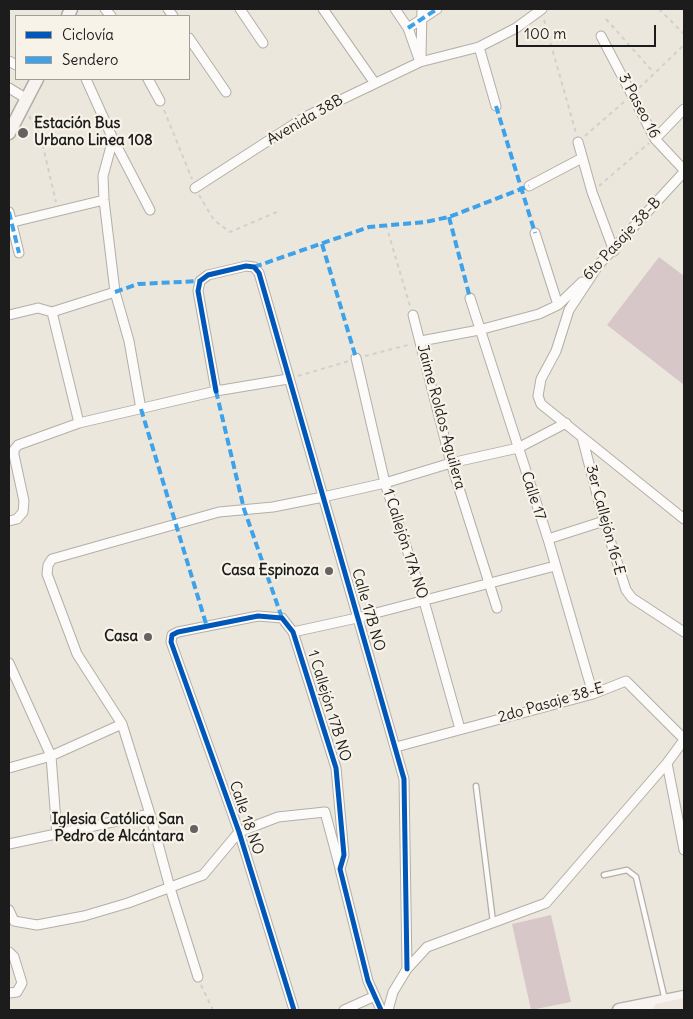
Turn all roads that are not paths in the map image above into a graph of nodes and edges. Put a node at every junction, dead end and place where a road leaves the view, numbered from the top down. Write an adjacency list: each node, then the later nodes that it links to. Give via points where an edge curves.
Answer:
1 (240, 9): 11 (street)
2 (323, 9): 17 (street)
3 (395, 9): 8 (street)
4 (422, 9): 7 (street)
5 (437, 9): 7 (street)
6 (541, 9): 12 (street, Avenida 38B, via 516,28)
7 (422, 19): 8 (street); 13 (street)
8 (408, 28): 13 (street)
9 (601, 36): 26 (street, 3 Paseo 16)
10 (190, 39): 19 (street)
11 (263, 43)
12 (479, 47): 13 (street, Avenida 38B); 22 (street)
13 (420, 62): 17 (street, Avenida 38B)
14 (36, 80): 21 (main road)
15 (86, 80): 25 (street)
16 (149, 80): 20 (street)
17 (374, 82): 31 (street, Avenida 38B, via 305,116)
18 (9, 88): 21 (street)
19 (226, 92)
20 (160, 101)
21 (25, 102): 24 (main road)
22 (496, 106)
23 (684, 109): 26 (street)
24 (9, 133)
25 (113, 139): 32 (street, via 103,176); 33 (street)
26 (655, 139): 29 (street, 3 Paseo 16)
27 (578, 142): 28 (street)
28 (582, 158): 30 (street); 37 (street)
29 (684, 171): 37 (street, 6to Pasaje 38-B)
30 (529, 186)
31 (195, 188)
32 (104, 200): 35 (street); 40 (street)
33 (150, 210)
34 (9, 212): 35 (street)
35 (10, 223): 38 (street)
36 (535, 233): 42 (street)
37 (614, 251): 39 (street, 6to Pasaje 38-B)
38 (19, 253)
39 (596, 268): 42 (street, 6to Pasaje 38-B); 53 (street, via 569,310 556,351 538,388 542,404)
40 (115, 292): 43 (street); 51 (street, via 129,341)
41 (470, 298): 46 (street, Calle 17)
42 (558, 305): 46 (street, via 540,314)
43 (52, 312): 44 (street, via 38,308); 52 (street)
44 (9, 315)
45 (413, 315): 47 (street, Jaime Roldos Aguilera)
46 (478, 330): 47 (street); 55 (street, Calle 17)
47 (421, 341): 56 (street, Jaime Roldos Aguilera)
48 (356, 358): 57 (street, 1 Callejón 17A NO)
49 (288, 379): 50 (street); 50 (street, Calle 17B NO, via 259,273 254,267 246,266 208,275 200,281 198,291); 58 (street, Calle 17B NO)
50 (216, 391): 51 (street)
51 (141, 409): 52 (street)
52 (79, 423): 60 (street, via 18,445 14,450 24,501 23,512)
53 (566, 423): 54 (street); 55 (street)
54 (582, 437): 59 (street); 61 (street, 3er Callejón 16-E)
55 (518, 448): 56 (street); 62 (street, Calle 17)
56 (451, 463): 57 (street); 64 (street, Jaime Roldos Aguilera)
57 (385, 483): 58 (street); 65 (street, 1 Callejón 17A NO)
58 (323, 497): 67 (street, Calle 17B NO); 73 (street, via 273,507 218,512 52,559 47,574 77,654)
59 (684, 519)
60 (9, 521)
61 (604, 521): 62 (street); 69 (street, 3er Callejón 16-E, via 626,590 632,598)
62 (548, 539): 63 (street, Calle 17)
63 (555, 566): 64 (street); 72 (street, Calle 17)
64 (488, 584): 65 (street); 66 (street, Jaime Roldos Aguilera)
65 (424, 601): 67 (street); 74 (street, 1 Callejón 17A NO)
66 (497, 608)
67 (357, 618): 68 (street); 76 (street, Calle 17B NO)
68 (293, 632): 70 (street, 1 Callejón 17B NO, via 282,618 258,616); 86 (street, 1 Callejón 17B NO, via 336,768 344,855)
69 (684, 632)
70 (172, 635): 82 (street, Calle 18 NO, via 171,642)
71 (9, 663): 77 (street)
72 (592, 694): 74 (street, 2do Pasaje 38-E); 75 (street, 2do Pasaje 38-E, via 626,681)
73 (122, 724): 77 (street); 81 (street)
74 (460, 729): 76 (street, 2do Pasaje 38-E)
75 (684, 740): 78 (street)
76 (396, 747): 92 (street, Calle 17B NO, via 404,779)
77 (51, 756): 79 (street); 83 (street)
78 (668, 763): 85 (street); 90 (street, via 546,903)
79 (9, 768)
80 (476, 786): 90 (lane)
81 (150, 814): 83 (street); 88 (street)
82 (239, 832): 86 (street, via 278,817 325,812); 88 (street, via 203,875); 99 (street, Calle 18 NO)
83 (57, 835): 84 (street)
84 (9, 844)
85 (684, 850)
86 (340, 869): 95 (street, 1 Callejón 17B NO, via 366,974)
87 (604, 875): 98 (lane, via 627,870 636,877)
88 (170, 888): 89 (street, via 84,916 37,925 14,921); 93 (street)
89 (9, 910)
90 (493, 922): 92 (street, via 427,946)
91 (9, 952): 94 (street, via 14,957 22,983 17,992)
92 (407, 969): 102 (street, via 392,992)
93 (198, 977)
94 (9, 993)
95 (375, 996): 100 (street); 101 (street, 1 Callejón 17B NO)
96 (684, 997): 98 (main road)
97 (684, 1005): 98 (main road)
98 (662, 1006): 103 (main road)
99 (294, 1010)
100 (344, 1010)
101 (381, 1010)
102 (388, 1010)
103 (619, 1010)

